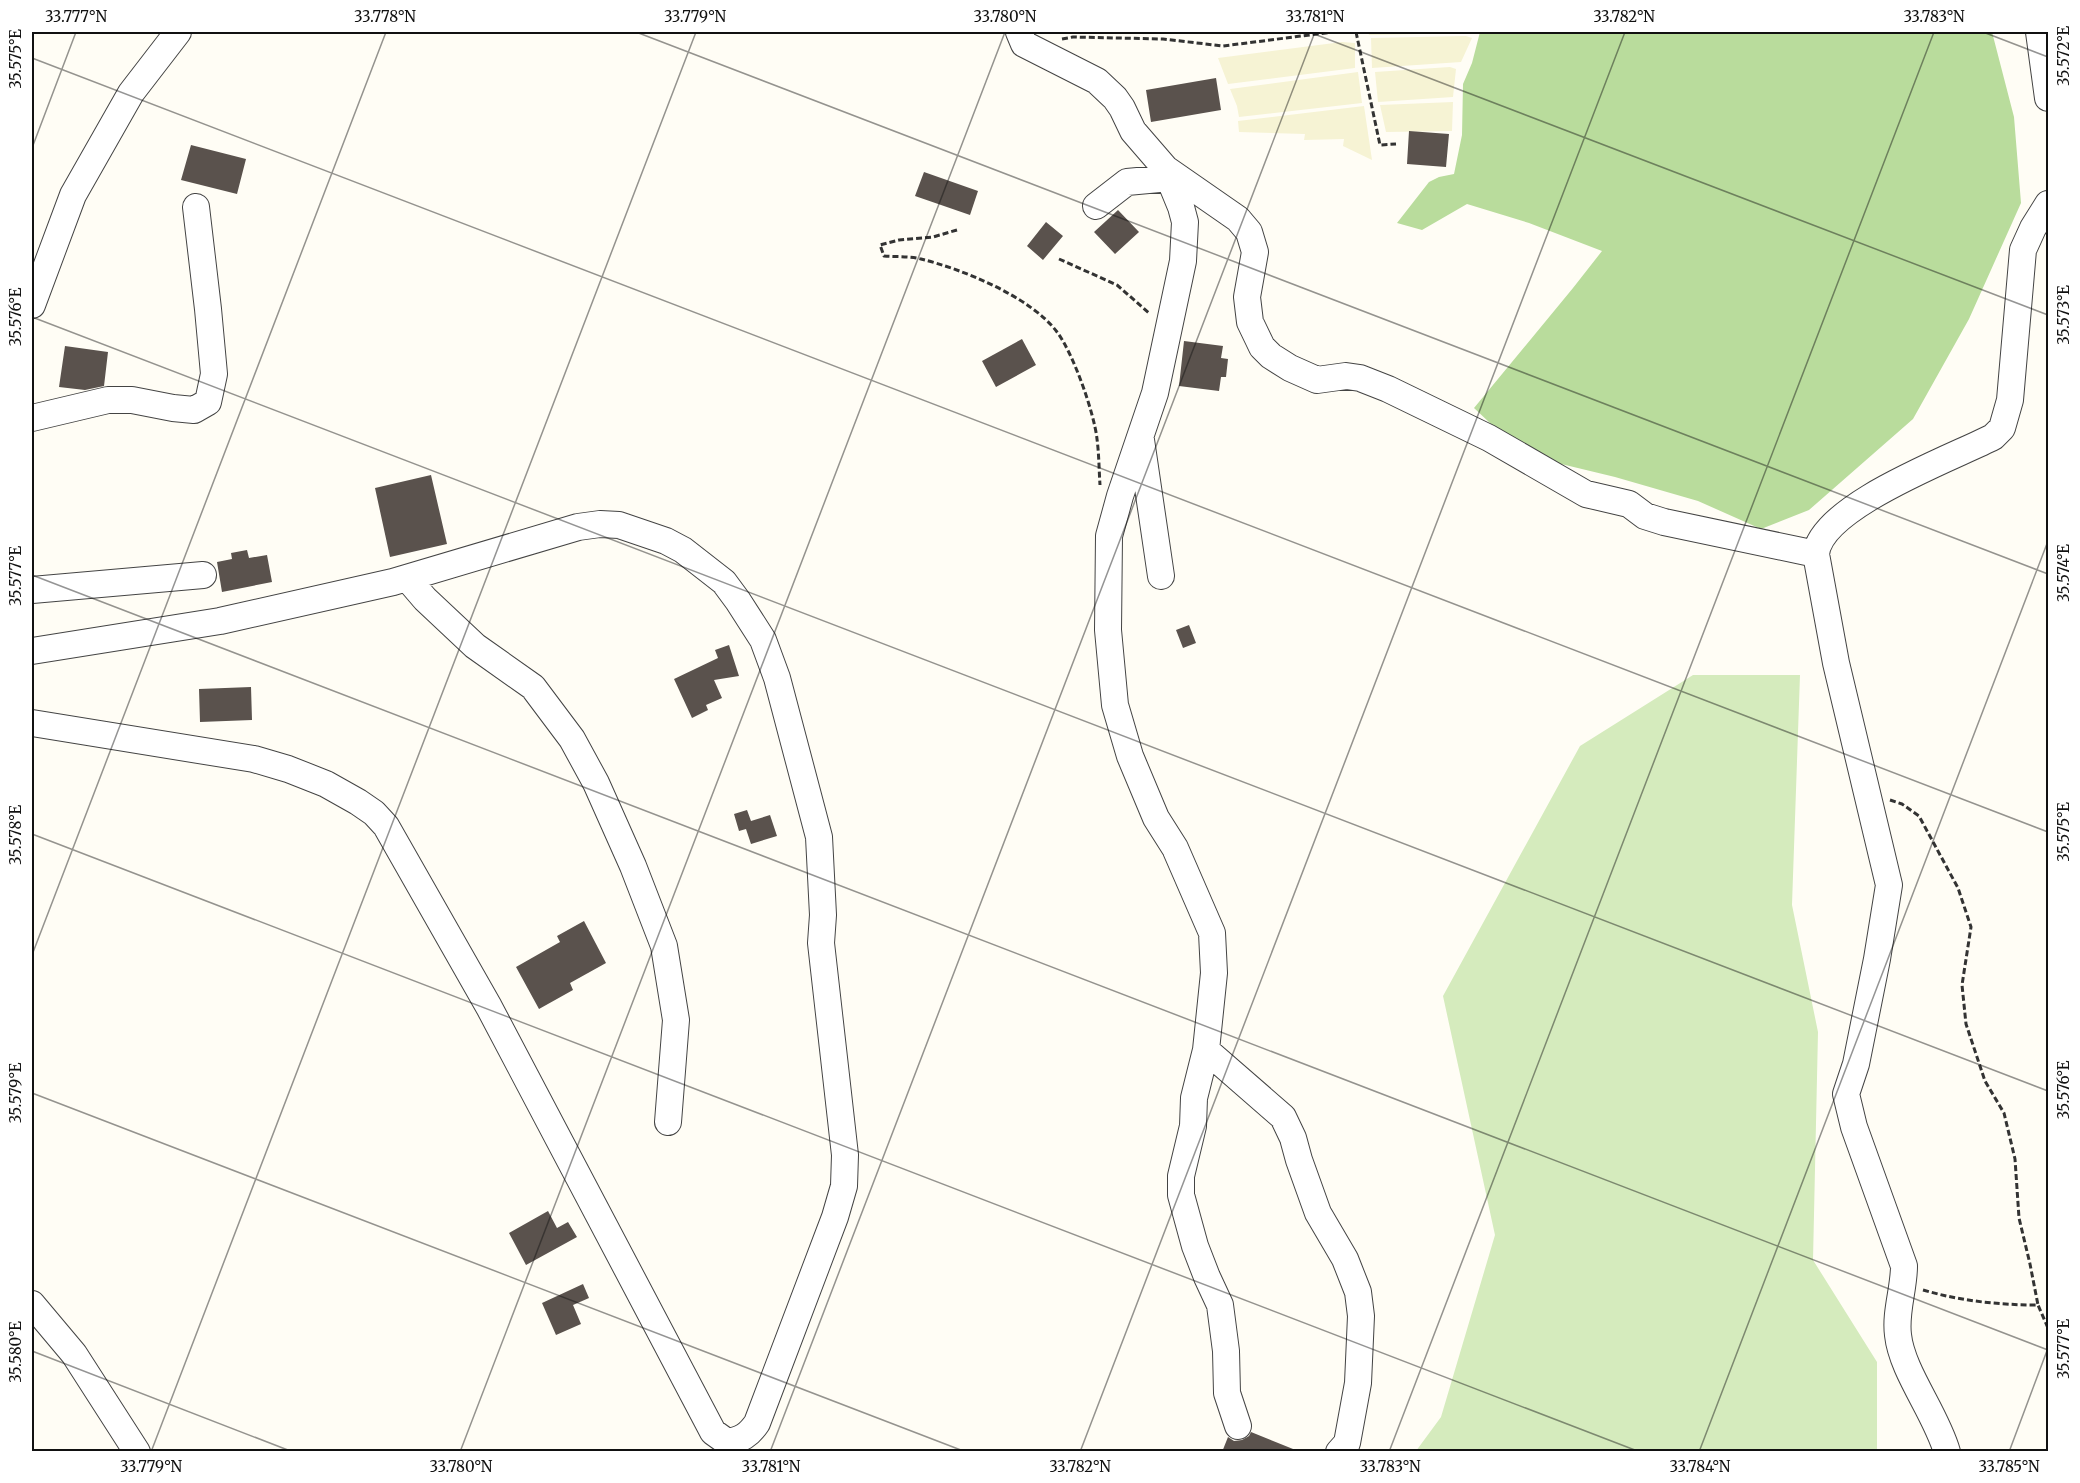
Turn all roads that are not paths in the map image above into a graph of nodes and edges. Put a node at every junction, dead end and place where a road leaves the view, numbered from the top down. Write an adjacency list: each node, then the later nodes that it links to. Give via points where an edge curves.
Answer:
1 (178, 32): 9 (street, via 131,93 73,195)
2 (2039, 32): 4 (street)
3 (1022, 38): 5 (street, via 1097,81 1115,98 1133,131)
4 (2049, 98)
5 (1168, 173): 7 (street, via 1127,182); 11 (street, via 1186,234 1155,393); 12 (street, via 1238,219 1249,232 1255,252 1247,297 1250,322 1262,347 1290,368 1317,380 1346,376 1388,389 1489,438 1586,494 1629,504 1646,516)
6 (2049, 204): 12 (street, via 2023,250 2010,400 2002,428 1993,437 1851,509 1829,527 1817,544)
7 (1096, 206)
8 (196, 207): 10 (street, via 214,374 208,402 194,410 108,400)
9 (32, 305)
10 (32, 418)
11 (1140, 436): 14 (street); 19 (street, via 1109,536 1113,694 1117,718 1142,787 1212,933 1214,973)
12 (1816, 554): 25 (street, via 1836,663 1888,885 1858,1053 1846,1094 1904,1266 1898,1336 1906,1364 1941,1431)
13 (203, 575): 16 (street)
14 (1161, 576)
15 (407, 578): 17 (street, via 220,621); 18 (street, via 578,527 619,525 666,541 711,570 738,600 763,640 777,678 819,837 821,943 845,1171 835,1217 757,1423 736,1441 720,1439 710,1426 489,1007 396,842 374,813 326,784 254,759); 20 (street, via 475,646 533,687 572,739 596,783 664,946 676,1020)
16 (32, 590)
17 (32, 651)
18 (32, 723)
19 (1206, 1050): 22 (street, via 1194,1098 1181,1195 1220,1305 1227,1393); 24 (street, via 1283,1117 1318,1213 1345,1259 1358,1292 1358,1383 1347,1443)
20 (668, 1122)
21 (32, 1304): 23 (street, via 74,1354)
22 (1238, 1426)
23 (137, 1452)
24 (1339, 1452)
25 (1947, 1452)

